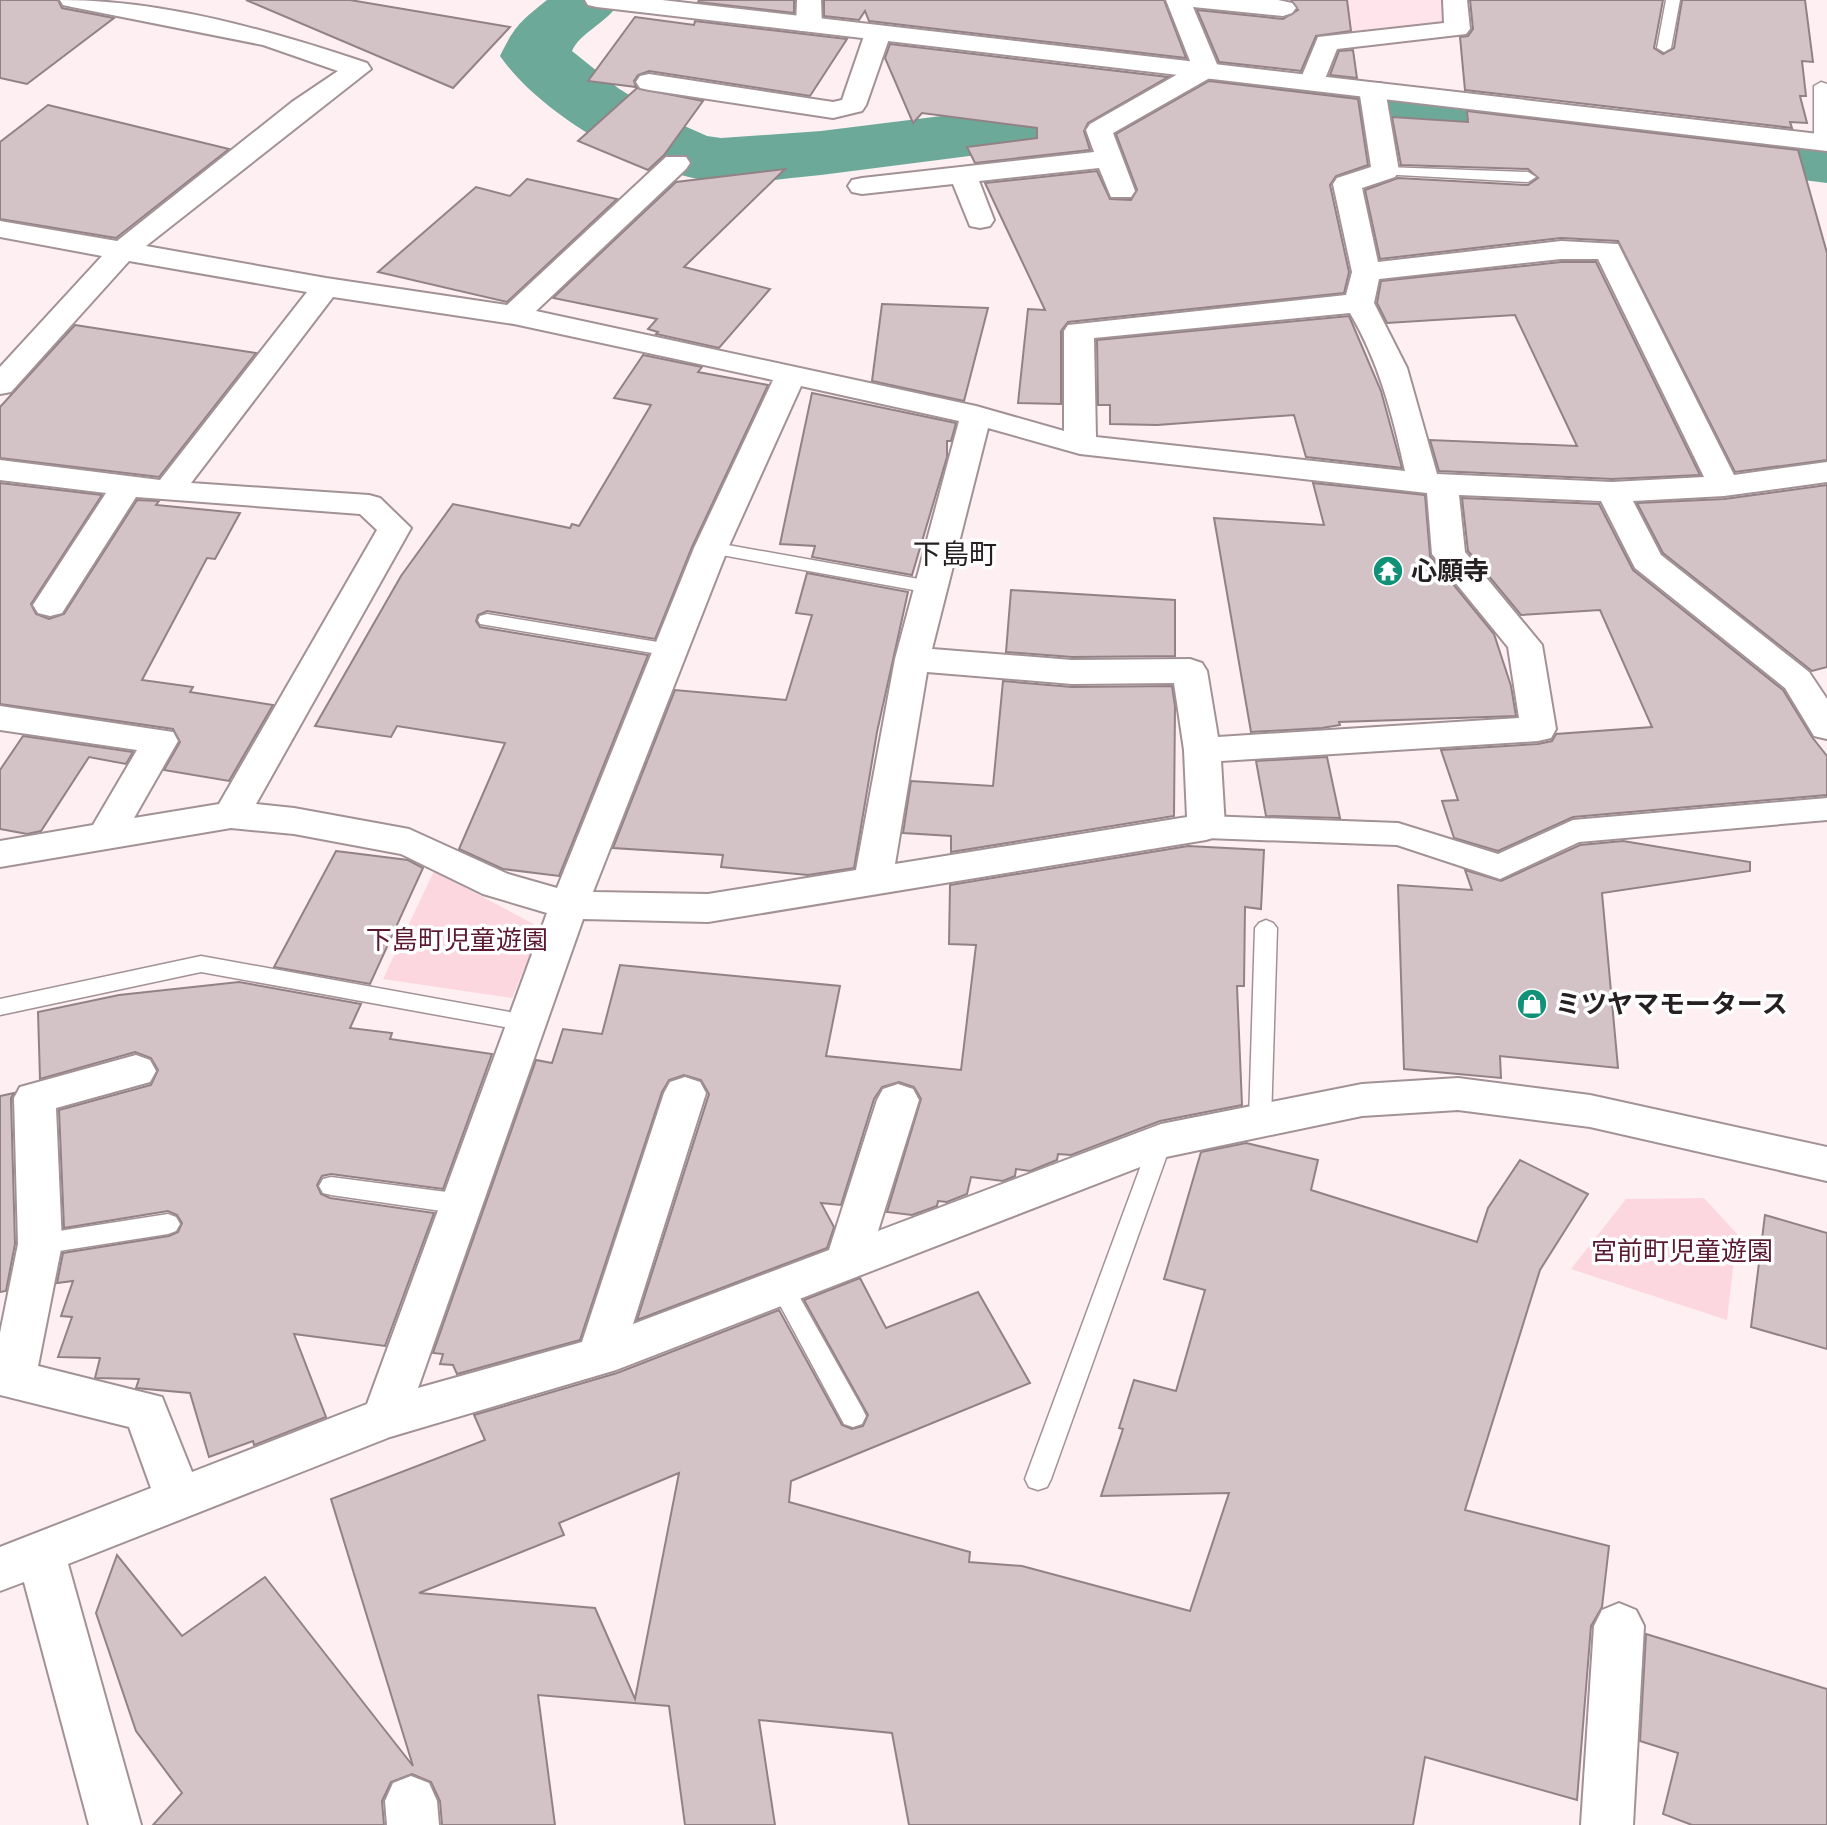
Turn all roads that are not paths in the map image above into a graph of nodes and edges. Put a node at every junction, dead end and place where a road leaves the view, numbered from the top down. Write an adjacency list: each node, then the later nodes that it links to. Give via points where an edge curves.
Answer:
1 (72, 0): 26 (street, via 269,39 358,69 301,108)
2 (1178, 0): 11 (street)
3 (1196, 0): 7 (street)
4 (1455, 0): 13 (street, via 1457,29 1327,42)
5 (1673, 0): 10 (lane)
6 (607, 1): 8 (street)
7 (1283, 8)
8 (809, 13): 9 (street)
9 (878, 33): 11 (street); 12 (street, via 853,105 833,110)
10 (1664, 48)
11 (1206, 69): 13 (street); 17 (street, via 1099,130)
12 (649, 82)
13 (1312, 83): 15 (street)
14 (1821, 86): 16 (lane)
15 (1372, 89): 16 (street); 19 (street)
16 (1824, 143)
17 (1109, 159): 20 (street); 23 (street)
18 (676, 163): 30 (street)
19 (1385, 171): 21 (lane); 27 (street, via 1347,184)
20 (963, 175): 22 (street); 24 (street)
21 (1528, 177)
22 (862, 186)
23 (1121, 191)
24 (980, 220)
25 (0, 229): 26 (street)
26 (121, 252): 28 (street); 32 (street)
27 (1366, 272): 29 (street); 39 (street, via 1562,250 1608,250)
28 (326, 287): 30 (street); 40 (street)
29 (1360, 303): 34 (street, via 1079,331); 37 (street, via 1377,330)
30 (514, 315): 31 (street)
31 (790, 376): 33 (street); 42 (street)
32 (0, 385)
33 (976, 415): 34 (street); 43 (street)
34 (1080, 444): 37 (street)
35 (0, 470): 38 (street)
36 (1827, 472): 39 (street)
37 (1433, 483): 41 (street); 51 (street, via 1449,554 1525,645 1538,729)
38 (127, 486): 40 (street); 44 (street)
39 (1724, 486): 41 (street)
40 (168, 491): 53 (street, via 369,505 395,528)
41 (1612, 492): 48 (street, via 1647,561)
42 (711, 548): 43 (lane); 46 (street)
43 (930, 587): 47 (street)
44 (50, 605)
45 (487, 620): 46 (lane)
46 (670, 650): 58 (street)
47 (912, 659): 51 (street, via 1072,672 1189,671); 57 (street)
48 (1812, 677): 50 (street)
49 (0, 718): 55 (street, via 160,741)
50 (1827, 727)
51 (1202, 750): 54 (street)
52 (1827, 809): 54 (street, via 1573,831 1500,867 1398,834)
53 (231, 815): 55 (street); 58 (street, via 294,821 408,842 496,884)
54 (1206, 828): 57 (street)
55 (105, 836): 56 (street)
56 (0, 854)
57 (873, 881): 58 (street, via 708,908)
58 (569, 905): 61 (street)
59 (1266, 928): 65 (lane)
60 (0, 1007): 61 (lane, via 201,964)
61 (526, 1023): 69 (street)
62 (136, 1071): 71 (street, via 35,1098)
63 (685, 1093): 74 (street)
64 (898, 1100): 72 (street)
65 (1260, 1121): 66 (street); 67 (street, via 1362,1100 1458,1094 1590,1111)
66 (1161, 1141): 72 (street); 77 (lane)
67 (1827, 1164)
68 (331, 1186): 69 (lane)
69 (461, 1203): 76 (street)
70 (168, 1224): 71 (lane)
71 (40, 1244): 78 (street, via 13,1380 146,1411)
72 (847, 1261): 73 (street)
73 (782, 1287): 74 (street); 75 (lane)
74 (600, 1356): 76 (street)
75 (853, 1416)
76 (385, 1419): 78 (street)
77 (1038, 1479)
78 (178, 1499): 79 (street)
79 (20, 1561): 81 (street)
80 (1619, 1626): 82 (street)
81 (114, 1825)
82 (1607, 1825)

